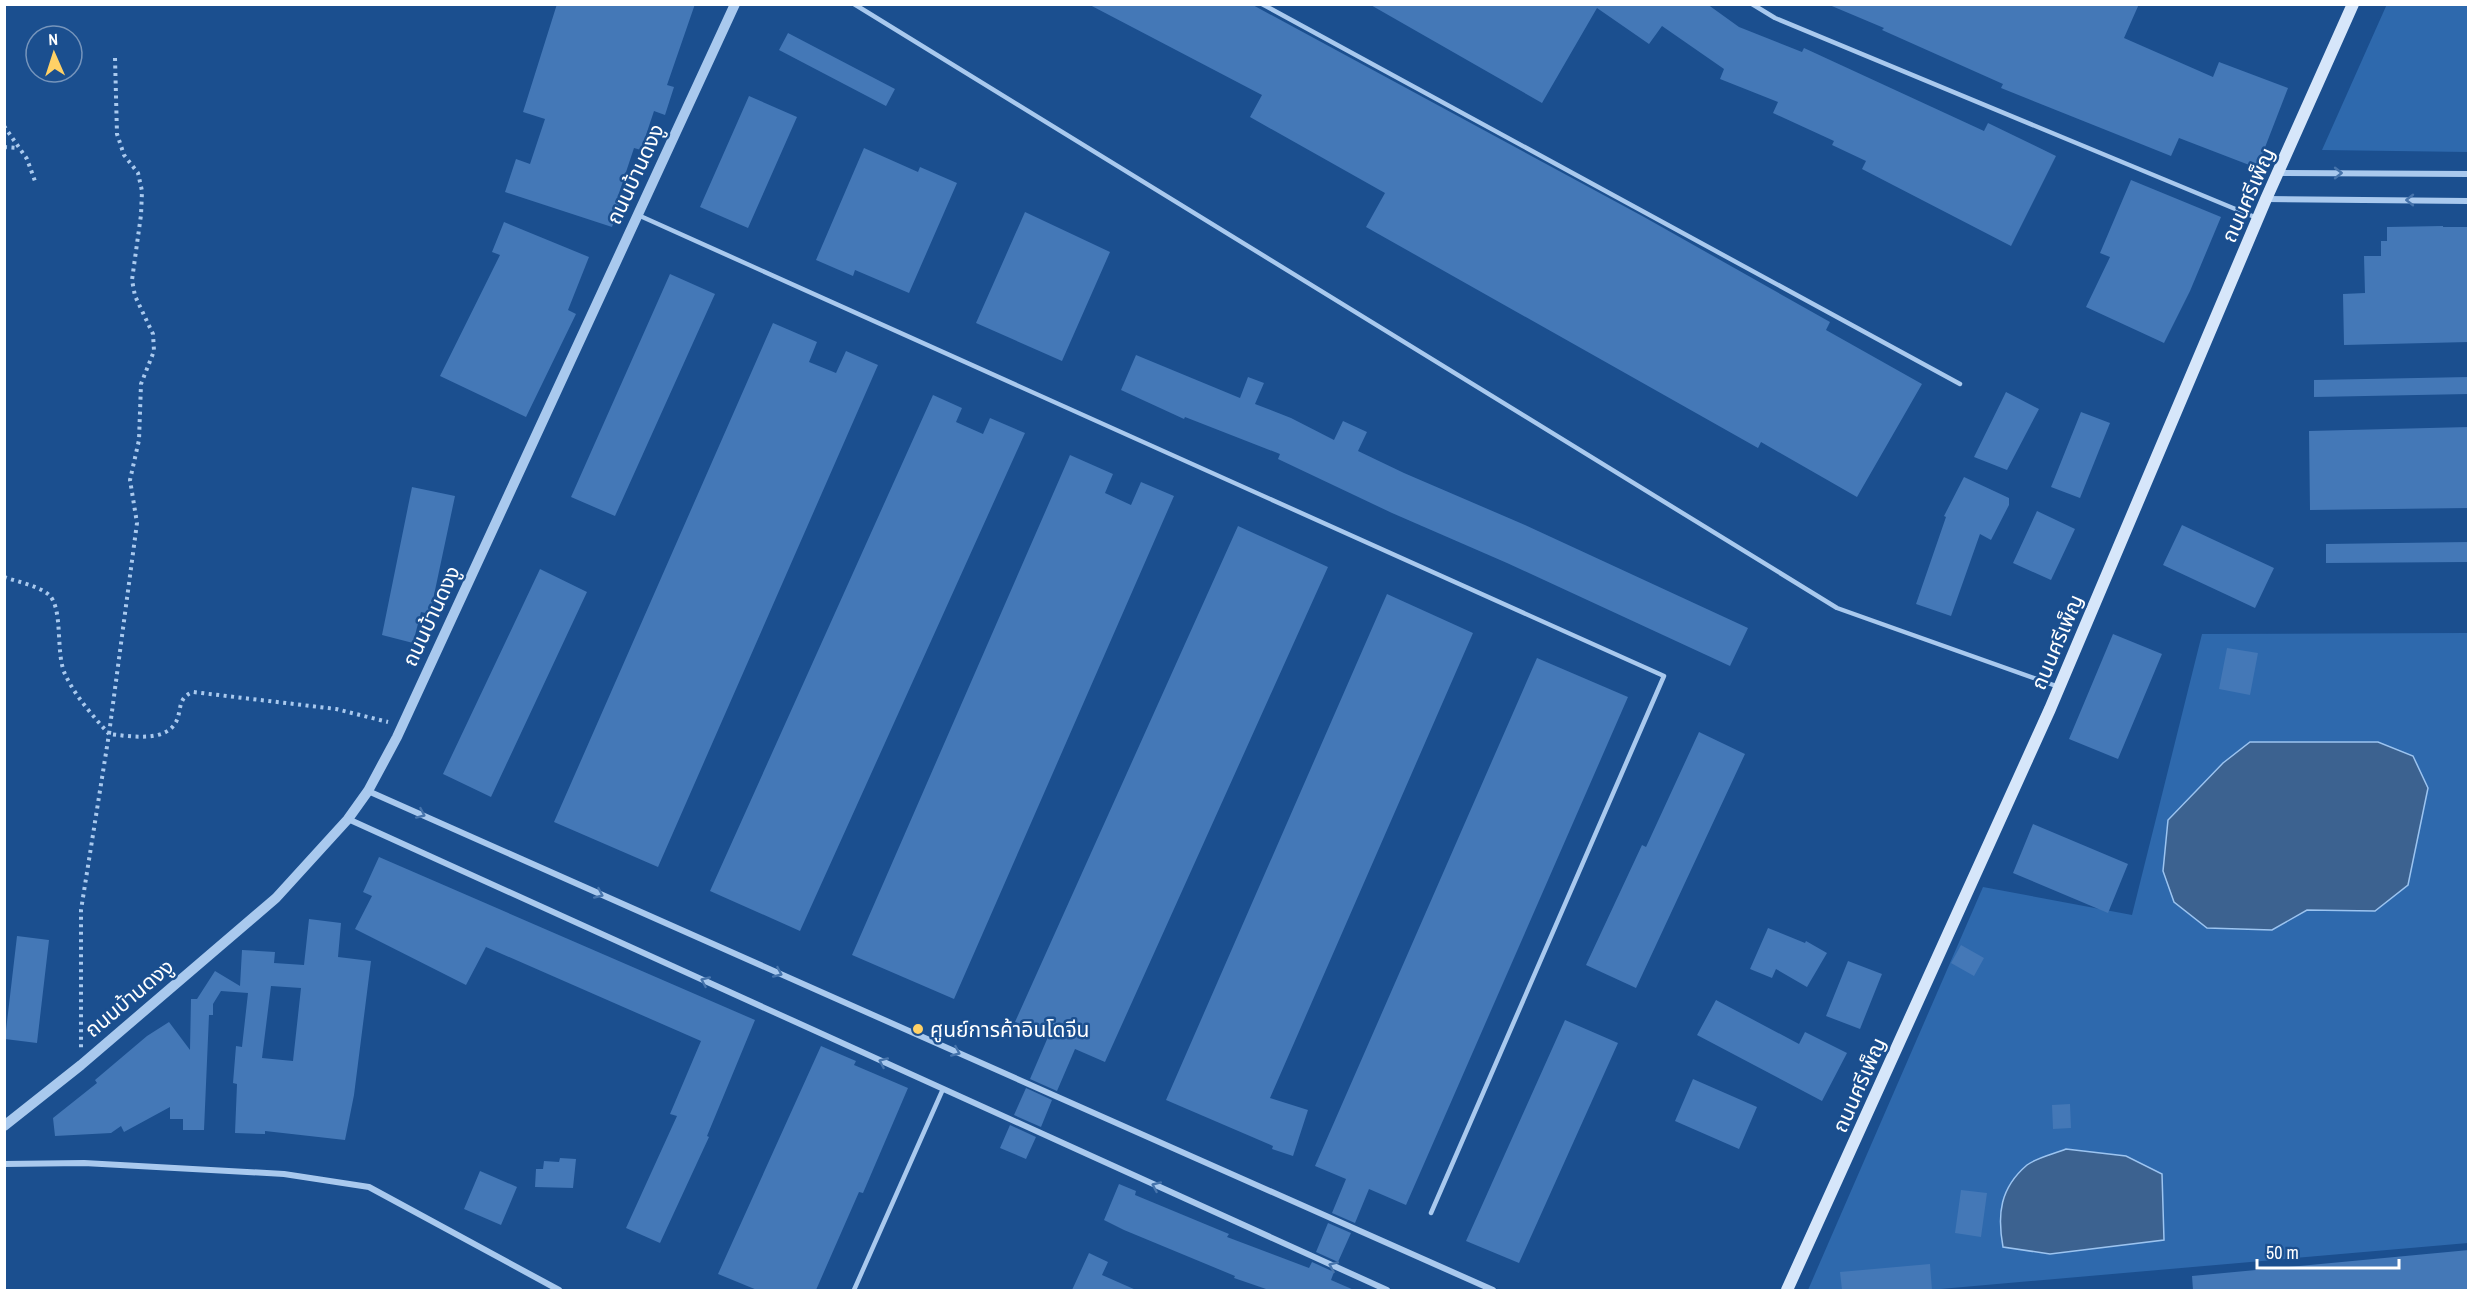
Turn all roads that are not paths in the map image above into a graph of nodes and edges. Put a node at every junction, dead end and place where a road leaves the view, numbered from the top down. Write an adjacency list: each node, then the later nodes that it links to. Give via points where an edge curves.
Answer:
1 (735, 4): 10 (street, ถนนบ้านดงงู)
2 (854, 4): 13 (lane, via 1837,608)
3 (1262, 4): 12 (lane)
4 (1752, 4): 11 (lane, via 1775,18)
5 (2354, 4): 6 (main road, ถนนศรีเพ็ญ)
6 (2279, 173): 7 (street, one-way to 7); 8 (main road, ถนนศรีเพ็ญ)
7 (2469, 174)
8 (2266, 199): 9 (street, one-way to 8); 11 (main road, ถนนศรีเพ็ญ)
9 (2469, 201)
10 (638, 215): 14 (street, ถนนบ้านดงงู); 19 (lane, via 1664,676)
11 (2258, 219): 13 (main road, ถนนศรีเพ็ญ)
12 (1960, 384)
13 (2060, 687): 24 (main road, ถนนศรีเพ็ญ)
14 (368, 791): 15 (street, ถนนบ้านดงงู); 23 (street, one-way to 23)
15 (348, 819): 16 (street, one-way to 15); 17 (street, ถนนบ้านดงงู, via 276,898)
16 (943, 1089): 21 (lane); 22 (street, one-way to 16)
17 (4, 1126)
18 (4, 1164): 20 (street, via 84,1162 272,1173 369,1187)
19 (1431, 1213)
20 (559, 1290)
21 (854, 1290)
22 (1386, 1290)
23 (1493, 1290)
24 (1787, 1290)

